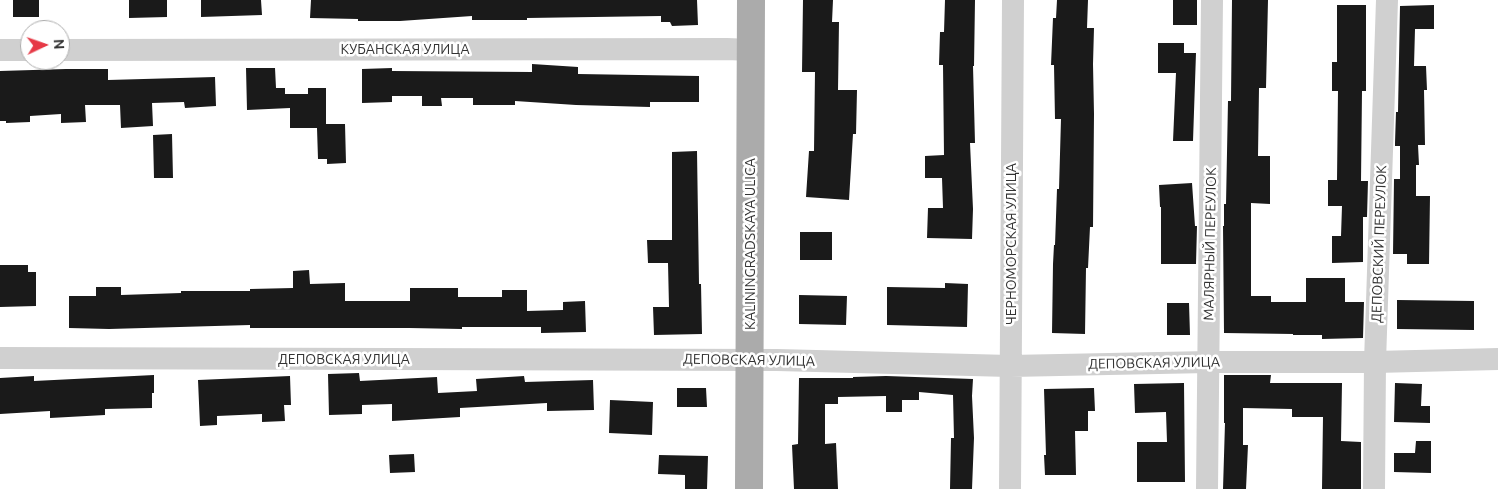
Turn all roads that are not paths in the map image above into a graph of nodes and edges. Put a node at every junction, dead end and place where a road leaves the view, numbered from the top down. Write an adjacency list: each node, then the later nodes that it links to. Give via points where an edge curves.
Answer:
1 (751, 0): 8 (main road, KALININGRADSKAYA ULICA)
2 (1013, 0): 14 (street, ЧЕРНОМОРСКАЯ УЛИЦА)
3 (1212, 0): 12 (street, МАЛЯРНЫЙ ПЕРЕУЛОК)
4 (1387, 0): 13 (street, ДЕПОВСКИЙ ПЕРЕУЛОК)
5 (0, 50): 6 (street)
6 (20, 50)
7 (70, 50): 8 (street, КУБАНСКАЯ УЛИЦА)
8 (751, 50): 11 (main road, KALININGRADSKAYA ULICA)
9 (0, 358): 11 (street, ДЕПОВСКАЯ УЛИЦА)
10 (1498, 359): 13 (street, ДЕПОВСКАЯ УЛИЦА)
11 (749, 360): 14 (street, ДЕПОВСКАЯ УЛИЦА); 15 (main road, KALININGRADSKAYA ULICA)
12 (1208, 362): 13 (street, ДЕПОВСКАЯ УЛИЦА); 14 (street, ДЕПОВСКАЯ УЛИЦА); 17 (street, МАЛЯРНЫЙ ПЕРЕУЛОК)
13 (1375, 362): 18 (street, ДЕПОВСКИЙ ПЕРЕУЛОК)
14 (1010, 366): 16 (street, ЧЕРНОМОРСКАЯ УЛИЦА)
15 (749, 489)
16 (1010, 489)
17 (1207, 489)
18 (1374, 489)

